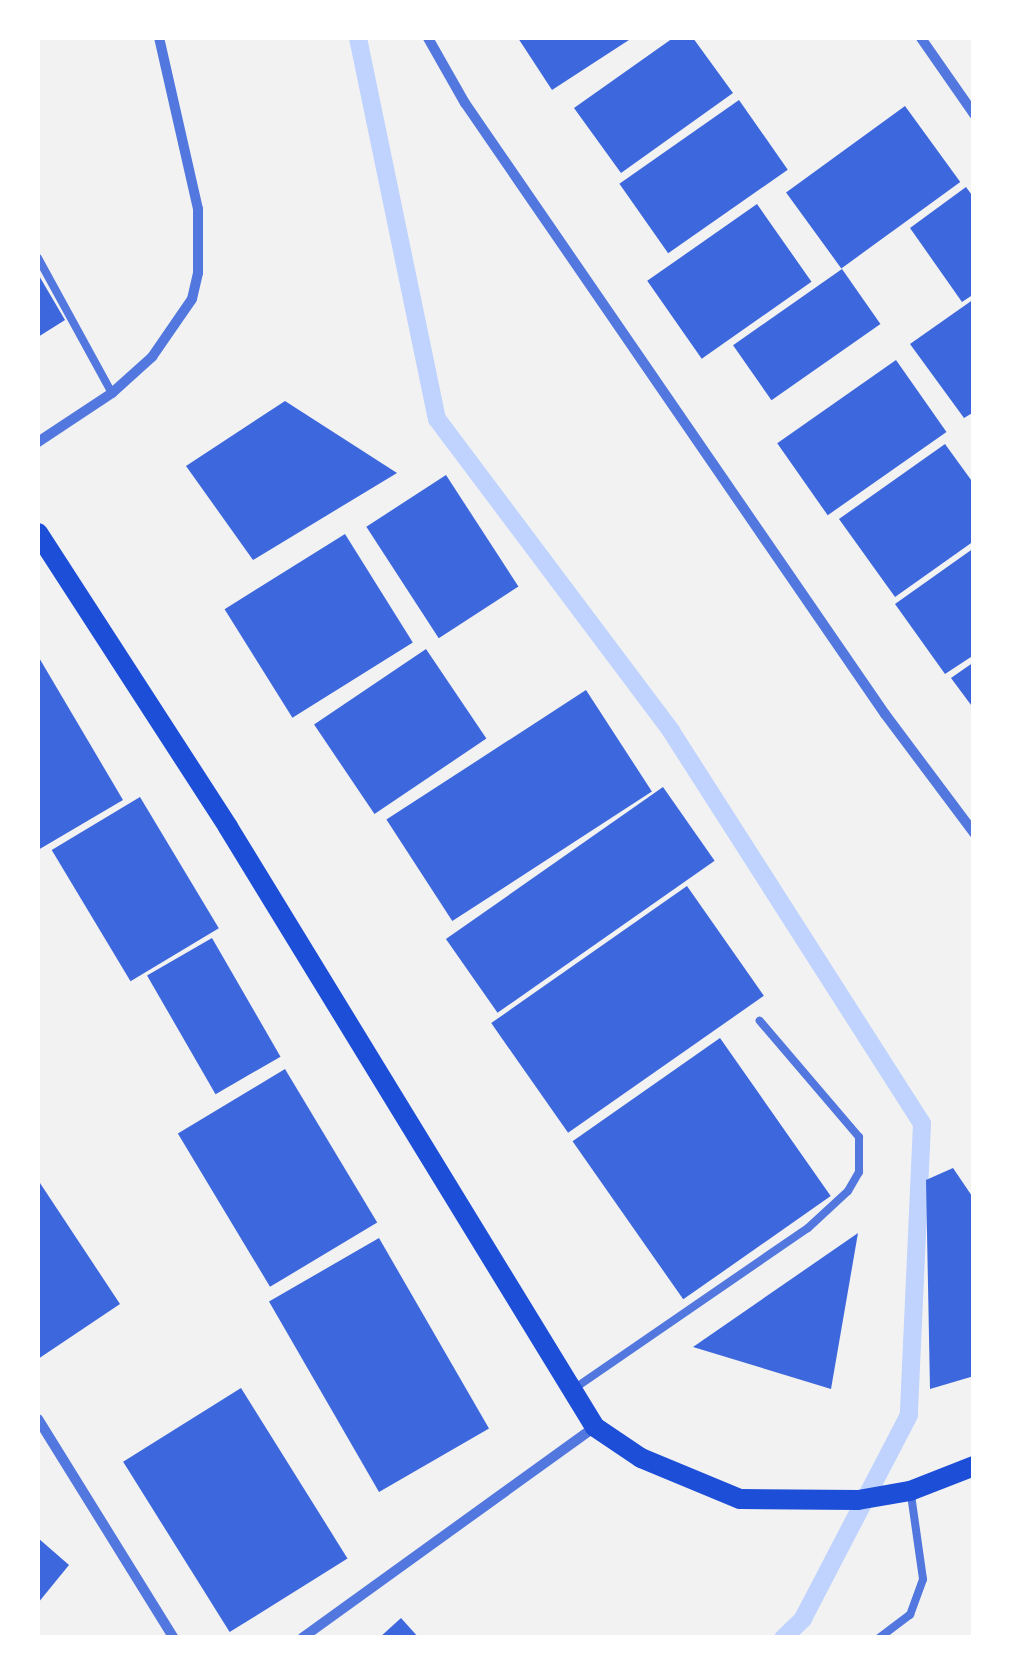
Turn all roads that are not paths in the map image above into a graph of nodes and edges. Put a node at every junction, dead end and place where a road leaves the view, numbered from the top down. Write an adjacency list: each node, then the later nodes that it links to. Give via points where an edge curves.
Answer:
1 (159, 38): 6 (street, via 198,208 198,272 177,326)
2 (428, 38): 9 (street, via 465,103)
3 (921, 38): 4 (street)
4 (974, 114)
5 (38, 258): 6 (lane)
6 (112, 392): 7 (street)
7 (38, 442)
8 (38, 533): 11 (main road, via 228,827)
9 (974, 833)
10 (760, 1022): 11 (lane, via 858,1138 859,1172 808,1228)
11 (573, 1390): 13 (main road)
12 (38, 1419): 16 (street)
13 (595, 1426): 15 (main road, via 641,1458 740,1498 799,1502); 17 (street)
14 (974, 1466): 15 (main road)
15 (904, 1492): 18 (lane, via 922,1578 910,1615)
16 (174, 1638)
17 (302, 1638)
18 (879, 1638)

